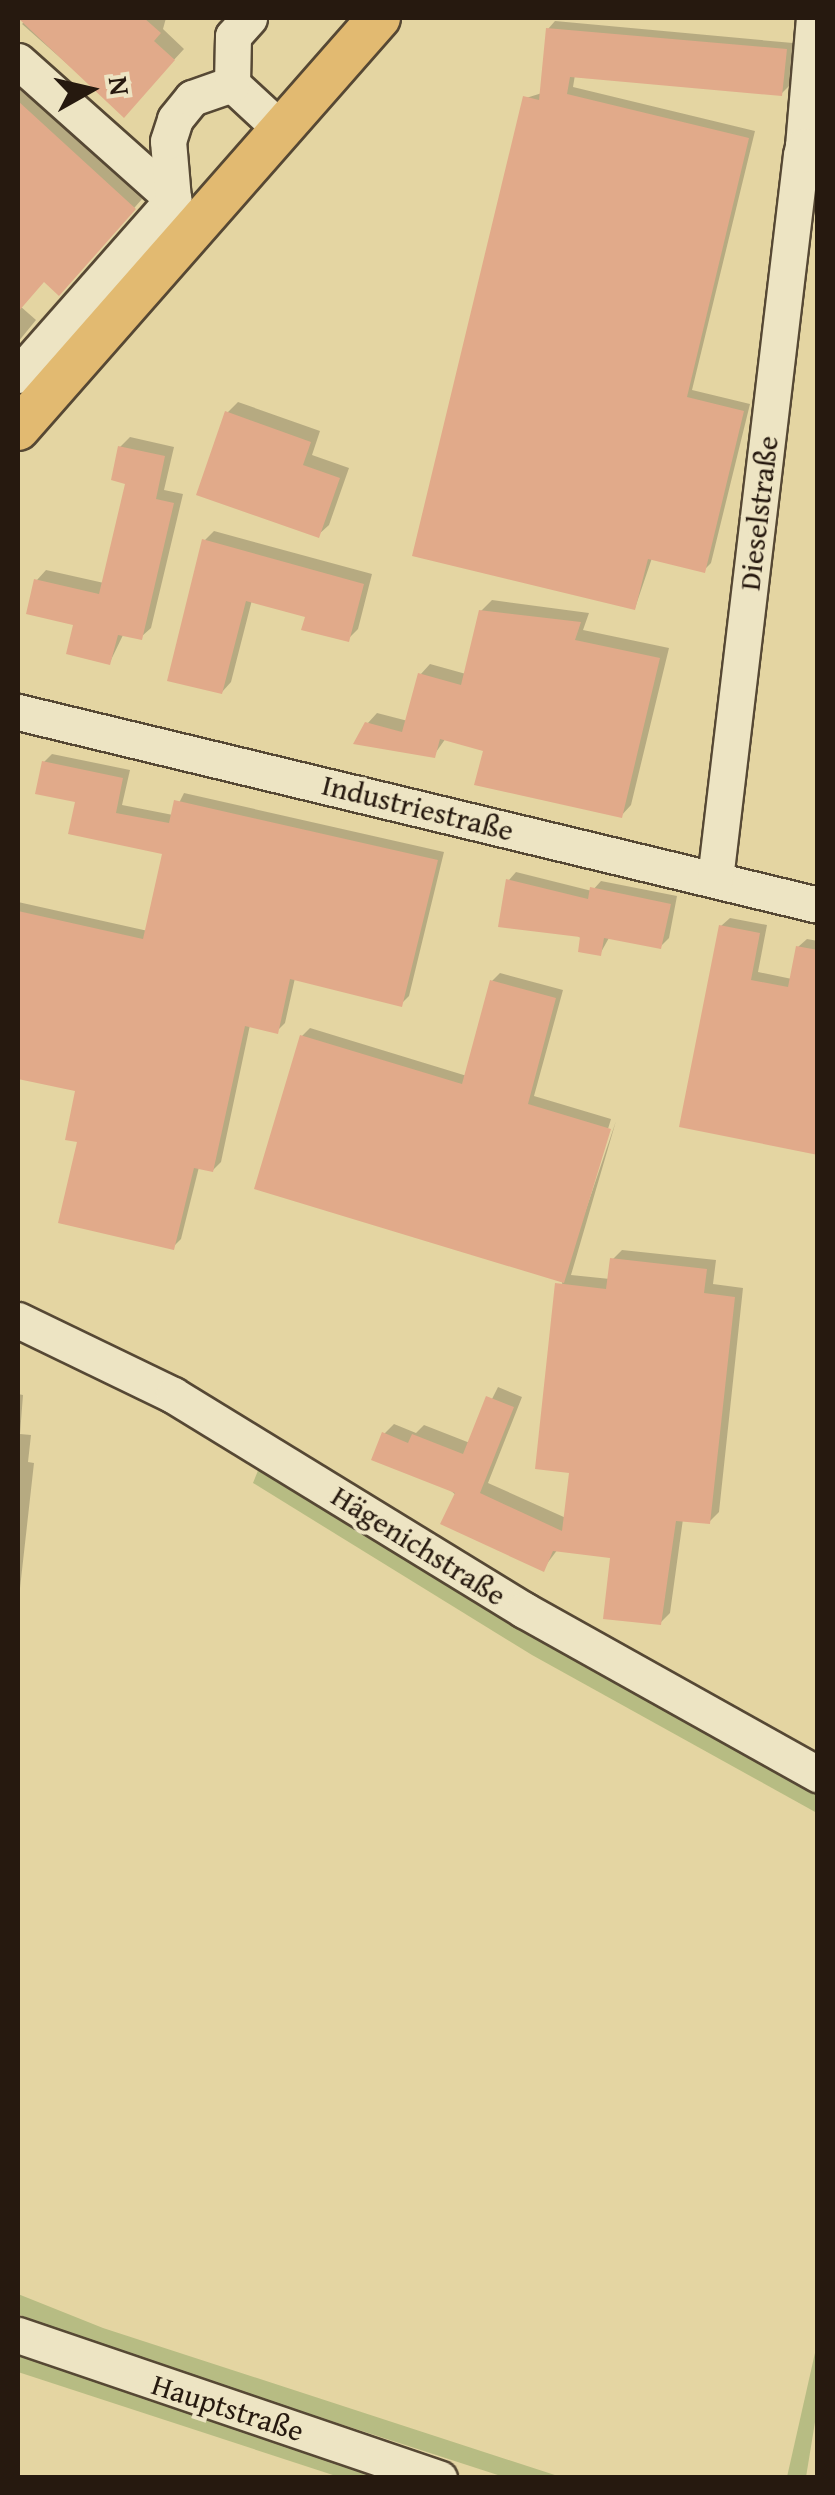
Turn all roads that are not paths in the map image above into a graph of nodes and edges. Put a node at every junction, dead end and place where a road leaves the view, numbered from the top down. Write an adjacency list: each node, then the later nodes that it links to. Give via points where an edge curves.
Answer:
1 (249, 18): 5 (street, via 233,36)
2 (379, 18): 6 (main road)
3 (814, 18): 7 (street, Dieselstraße)
4 (18, 61): 8 (street)
5 (232, 84): 6 (street); 8 (street, via 192,98 175,119 168,140)
6 (283, 130): 10 (main road)
7 (810, 148): 12 (street, Dieselstraße)
8 (173, 199): 9 (street)
9 (18, 376)
10 (18, 428)
11 (18, 712): 12 (street, Industriestraße)
12 (715, 879): 13 (street, Industriestraße)
13 (818, 904)
14 (18, 1320): 15 (street, Hägenichstraße, via 173,1395 524,1610)
15 (818, 1774)
16 (18, 2334): 17 (street, Hauptstraße)
17 (439, 2478)

